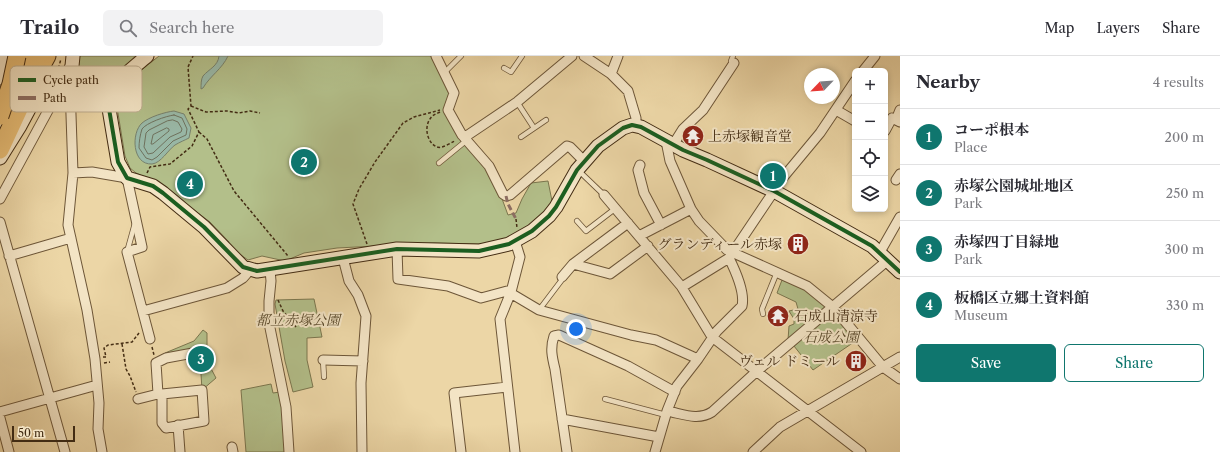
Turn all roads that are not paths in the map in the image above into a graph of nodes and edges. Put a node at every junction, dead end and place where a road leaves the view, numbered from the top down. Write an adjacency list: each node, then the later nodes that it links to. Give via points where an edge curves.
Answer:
1 (6, 56): 25 (street)
2 (18, 56): 15 (highway, bridge)
3 (31, 56): 16 (highway); 17 (highway)
4 (47, 56): 18 (highway)
5 (74, 56): 19 (street)
6 (147, 56): 20 (street)
7 (436, 56): 23 (street)
8 (461, 56): 23 (lane)
9 (522, 56): 21 (lane, via 511,72)
10 (572, 56): 29 (street)
11 (584, 56): 24 (street)
12 (618, 56): 24 (street)
13 (874, 56): 22 (street)
14 (733, 60): 48 (street, via 703,110)
15 (16, 66)
16 (25, 66)
17 (29, 66)
18 (42, 66)
19 (72, 66)
20 (134, 66)
21 (504, 68)
22 (865, 68)
23 (445, 72): 46 (street, via 454,93 448,109)
24 (611, 74): 43 (street, via 628,91)
25 (0, 78)
26 (852, 86): 31 (street)
27 (10, 87): 39 (highway, bridge)
28 (10, 89): 30 (highway)
29 (516, 102): 45 (lane); 46 (street)
30 (0, 105)
31 (836, 110): 40 (street); 57 (street)
32 (900, 110): 42 (street)
33 (16, 112): 49 (highway)
34 (18, 112): 50 (highway)
35 (28, 112): 51 (street)
36 (47, 112): 59 (street)
37 (69, 112): 55 (street)
38 (110, 112): 56 (street, via 118,162)
39 (0, 116)
40 (852, 119)
41 (546, 120): 45 (lane)
42 (898, 121): 44 (street, via 892,118)
43 (636, 125): 48 (street); 54 (street, via 623,128 610,136)
44 (888, 126)
45 (534, 128): 47 (lane)
46 (465, 137): 52 (lane); 54 (street, via 489,166 506,196 566,146 570,147)
47 (522, 137)
48 (670, 143): 57 (street); 61 (street, via 670,161)
49 (0, 145)
50 (0, 150)
51 (0, 158)
52 (439, 163)
53 (640, 165): 66 (street, via 638,170 644,193)
54 (581, 166): 58 (lane, via 582,173); 69 (street, via 549,216 532,231)
55 (73, 173): 56 (street, via 92,172); 68 (street, via 68,225)
56 (127, 178): 77 (street, via 143,182 163,193 214,236 243,267); 86 (street, via 142,247 127,252)
57 (774, 191): 73 (street); 74 (street, via 872,246)
58 (604, 195): 60 (street)
59 (0, 199)
60 (616, 208): 63 (lane, via 586,231); 65 (street)
61 (691, 209): 66 (street); 73 (street)
62 (900, 217): 74 (street)
63 (577, 221)
64 (0, 222): 72 (street)
65 (628, 223): 67 (street); 76 (street)
66 (661, 225): 67 (street)
67 (639, 236): 70 (street)
68 (72, 238): 72 (street); 99 (street, via 87,310)
69 (515, 241): 71 (street, via 480,251); 83 (street, via 520,256)
70 (648, 246): 76 (street, via 610,274); 82 (street)
71 (397, 249): 75 (street); 83 (street, via 398,279 448,286 482,298 506,290)
72 (9, 256): 103 (street)
73 (731, 256): 79 (street); 82 (street); 88 (street, via 743,301 742,306)
74 (884, 256): 80 (street); 84 (street)
75 (343, 258): 78 (street); 94 (street, via 348,281 358,296 366,316)
76 (573, 264): 81 (street)
77 (250, 270): 78 (street); 86 (street, via 227,288)
78 (270, 270): 117 (street, via 269,323 286,407)
79 (777, 272): 84 (street, via 807,286); 87 (lane, via 764,303)
80 (900, 272)
81 (561, 279): 85 (lane)
82 (682, 287): 88 (street)
83 (511, 292): 85 (street); 100 (street, via 500,319)
84 (834, 308): 95 (street); 96 (street)
85 (539, 310): 92 (street, via 656,340)
86 (143, 311): 89 (street)
87 (763, 314)
88 (712, 337): 92 (street); 96 (street)
89 (150, 339)
90 (193, 353): 102 (street, via 166,358 156,363)
91 (900, 357): 95 (street)
92 (698, 359): 101 (street)
93 (323, 360): 94 (street); 97 (lane)
94 (363, 361): 118 (street, via 360,398)
95 (883, 367): 98 (street); 106 (street)
96 (757, 371): 106 (street); 108 (street, via 706,416)
97 (324, 377)
98 (900, 379)
99 (97, 385): 103 (street); 115 (street, via 98,429)
100 (507, 387): 119 (street, via 454,393); 120 (street)
101 (675, 392): 108 (street); 110 (street, via 628,366 559,335 554,336 552,357)
102 (160, 394): 104 (street); 111 (street, via 162,423 166,428); 111 (street, via 202,390 204,421)
103 (50, 398): 107 (street); 114 (street)
104 (138, 399)
105 (605, 399): 108 (lane)
106 (808, 411): 123 (street, via 780,427); 124 (street)
107 (0, 412)
108 (667, 413): 112 (street)
109 (0, 418): 113 (street)
110 (562, 419): 112 (street); 121 (street)
111 (178, 425): 116 (street)
112 (659, 437): 122 (street)
113 (9, 452)
114 (65, 452)
115 (102, 452)
116 (180, 452)
117 (288, 452)
118 (362, 452)
119 (461, 452)
120 (515, 452)
121 (566, 452)
122 (655, 452)
123 (753, 452)
124 (861, 452)

